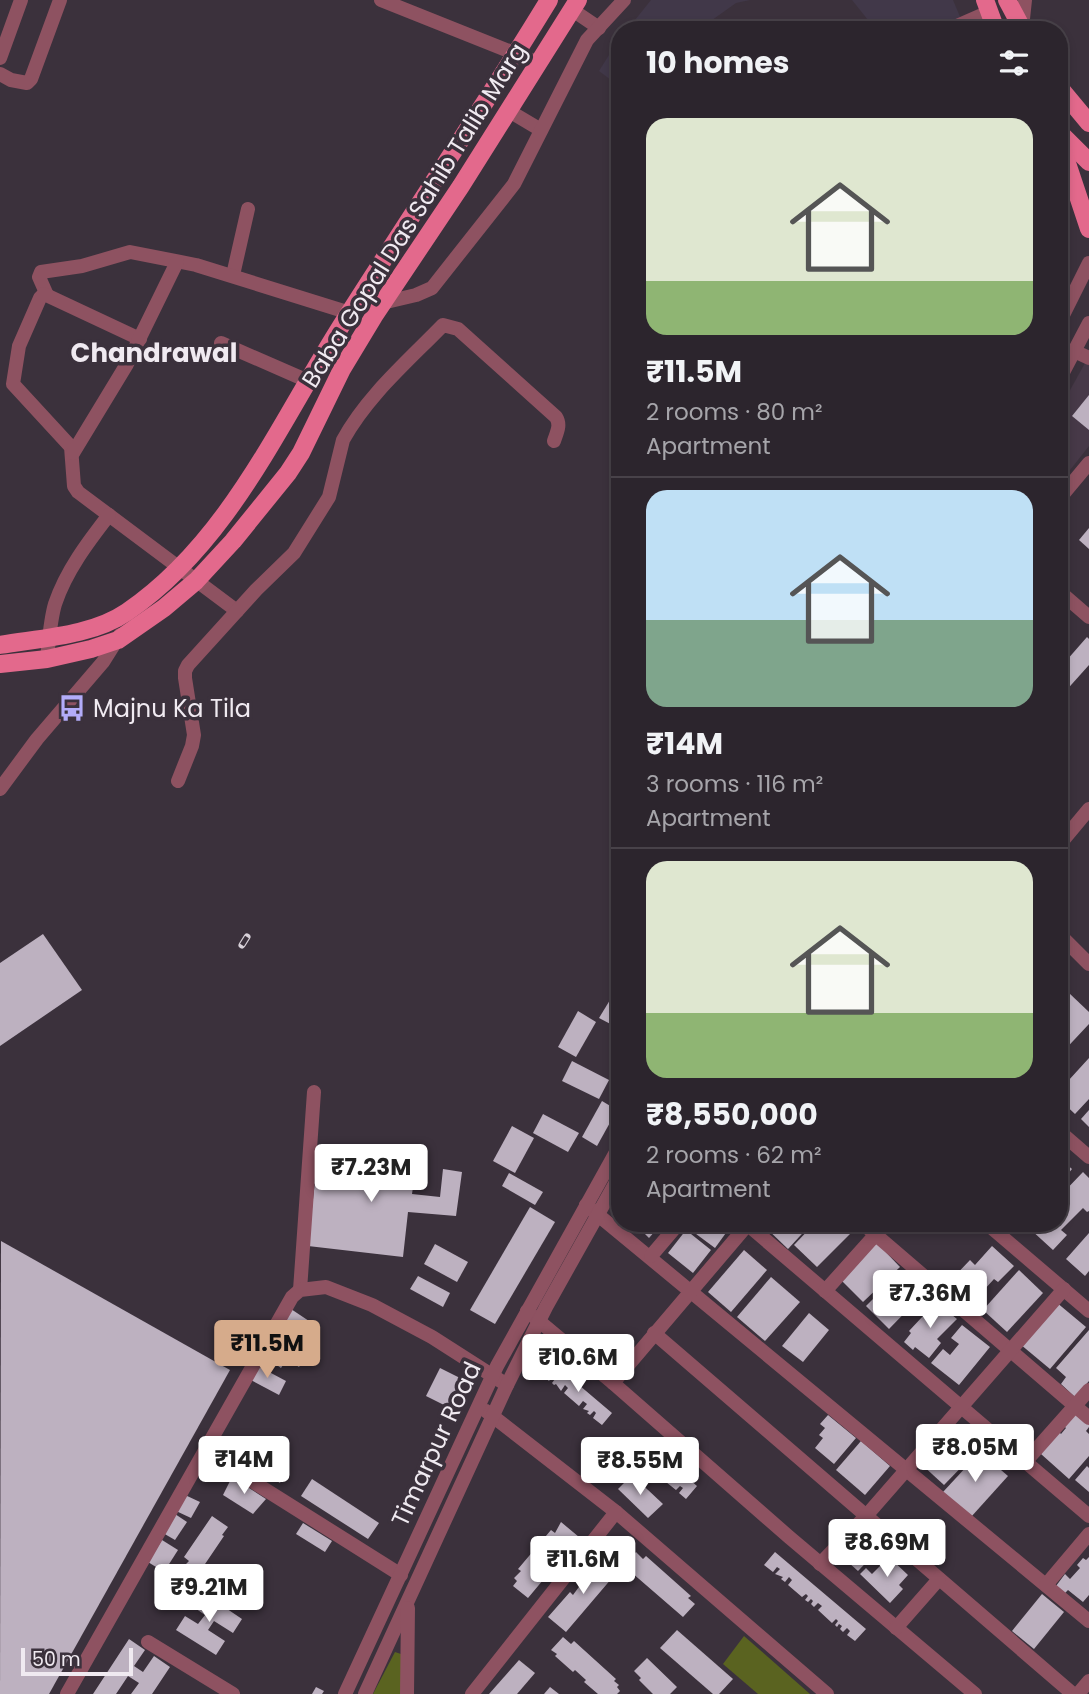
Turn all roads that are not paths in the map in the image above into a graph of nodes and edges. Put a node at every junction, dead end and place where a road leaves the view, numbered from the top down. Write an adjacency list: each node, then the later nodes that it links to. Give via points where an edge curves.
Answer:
1 (22, 0): 15 (street)
2 (60, 0): 17 (street, via 31,79 22,83)
3 (382, 0): 14 (street)
4 (549, 0): 14 (main road, Baba Gopal Das Sahib Talib Marg)
5 (624, 0): 13 (street)
6 (1007, 0): 11 (main road)
7 (1025, 0): 12 (street)
8 (574, 5): 13 (street); 16 (main road, Baba Gopal Das Sahib Talib Marg)
9 (987, 6): 10 (street)
10 (963, 21)
11 (1018, 21)
12 (1023, 21)
13 (599, 28): 23 (street, via 587,40)
14 (516, 54): 16 (street); 35 (main road, Baba Gopal Das Sahib Talib Marg)
15 (0, 58)
16 (539, 63): 21 (main road, Baba Gopal Das Sahib Talib Marg)
17 (0, 74)
18 (1068, 97): 20 (street)
19 (1068, 100): 22 (main road)
20 (1089, 108)
21 (509, 111): 23 (street); 33 (main road, Baba Gopal Das Sahib Talib Marg)
22 (1089, 123)
23 (541, 130): 33 (street, via 514,184 432,288)
24 (1068, 141): 25 (main road)
25 (1089, 162)
26 (1068, 166): 28 (main road)
27 (247, 209): 31 (street)
28 (1089, 229)
29 (177, 262): 31 (street); 32 (street, via 130,252 82,266 41,271); 37 (street)
30 (1089, 262): 34 (street)
31 (233, 275): 35 (street)
32 (47, 295): 37 (street); 44 (street, via 40,298 19,346 13,384)
33 (382, 303): 49 (main road, Baba Gopal Das Sahib Talib Marg, via 288,473)
34 (1068, 305)
35 (349, 313): 42 (main road, Baba Gopal Das Sahib Talib Marg)
36 (1089, 323): 39 (street)
37 (140, 339): 44 (street)
38 (222, 344): 42 (street)
39 (1074, 351): 40 (street); 41 (street)
40 (1089, 358)
41 (1068, 363)
42 (308, 381): 48 (main road, Baba Gopal Das Sahib Talib Marg, via 255,473)
43 (554, 440): 51 (street, via 559,429 556,417 458,329 443,325 378,391 347,432 329,498 293,553)
44 (73, 453): 47 (street, via 76,490)
45 (1089, 463): 46 (street)
46 (1068, 488)
47 (109, 515): 48 (street); 54 (street, via 62,587)
48 (179, 569): 49 (street); 52 (main road, Baba Gopal Das Sahib Talib Marg)
49 (196, 581): 51 (street); 55 (main road, Baba Gopal Das Sahib Talib Marg)
50 (1068, 599): 53 (street)
51 (237, 611): 59 (street, via 185,671 194,735)
52 (125, 614): 54 (main road, Baba Gopal Das Sahib Talib Marg, via 86,630); 55 (street)
53 (1089, 617)
54 (50, 637): 56 (main road, Baba Gopal Das Sahib Talib Marg); 57 (street)
55 (118, 640): 57 (main road, Baba Gopal Das Sahib Talib Marg); 60 (street)
56 (0, 645)
57 (47, 659): 58 (main road, Baba Gopal Das Sahib Talib Marg)
58 (0, 664)
59 (178, 781)
60 (0, 789)
61 (1089, 809): 62 (street)
62 (1068, 834)
63 (1068, 943): 64 (street)
64 (1089, 964)
65 (314, 1092): 81 (street)
66 (1068, 1139): 67 (street)
67 (1089, 1157)
68 (611, 1166): 70 (street, Timarpur Road)
69 (611, 1186): 70 (street, Timarpur Road)
70 (593, 1209): 71 (street); 84 (street, Timarpur Road); 86 (street, Timarpur Road)
71 (611, 1224)
72 (621, 1232): 79 (street)
73 (671, 1232): 79 (street)
74 (742, 1232): 82 (street)
75 (758, 1232): 83 (street)
76 (877, 1232): 83 (street)
77 (883, 1232): 88 (street)
78 (997, 1232): 80 (street)
79 (651, 1256): 82 (street)
80 (1064, 1289): 85 (street); 88 (street)
81 (300, 1290): 89 (street, via 326,1287 372,1305); 114 (street)
82 (692, 1290): 87 (street); 99 (street)
83 (825, 1291): 95 (street)
84 (527, 1311): 86 (street); 89 (street, Timarpur Road)
85 (1089, 1311)
86 (540, 1321): 90 (street); 91 (street, Timarpur Road)
87 (654, 1333): 90 (street); 102 (street)
88 (1010, 1350): 94 (street); 95 (street)
89 (492, 1376): 91 (street); 93 (street, Timarpur Road)
90 (613, 1383): 105 (street)
91 (507, 1385): 96 (street, Timarpur Road)
92 (1089, 1390): 94 (street)
93 (478, 1405): 96 (street); 106 (street, Timarpur Road)
94 (1075, 1406): 97 (street); 98 (street)
95 (962, 1408): 98 (street); 99 (street)
96 (492, 1416): 101 (street); 109 (street, Timarpur Road)
97 (1089, 1418)
98 (1025, 1462): 103 (street)
99 (907, 1469): 102 (street); 108 (street)
100 (247, 1478): 106 (street)
101 (616, 1512): 119 (street); 120 (street)
102 (866, 1516): 105 (street); 107 (street)
103 (1089, 1516)
104 (1089, 1534): 108 (street)
105 (820, 1564): 111 (street)
106 (401, 1574): 116 (street, Timarpur Road)
107 (939, 1579): 111 (street); 122 (street)
108 (1046, 1585): 110 (street)
109 (408, 1604): 117 (street, Timarpur Road); 118 (street)
110 (1089, 1621)
111 (896, 1628): 121 (street)
112 (148, 1642): 115 (street)
113 (1089, 1681): 122 (street)
114 (67, 1694)
115 (233, 1694)
116 (345, 1694)
117 (365, 1694)
118 (407, 1694)
119 (472, 1694)
120 (827, 1694)
121 (975, 1694)
122 (1075, 1694)

